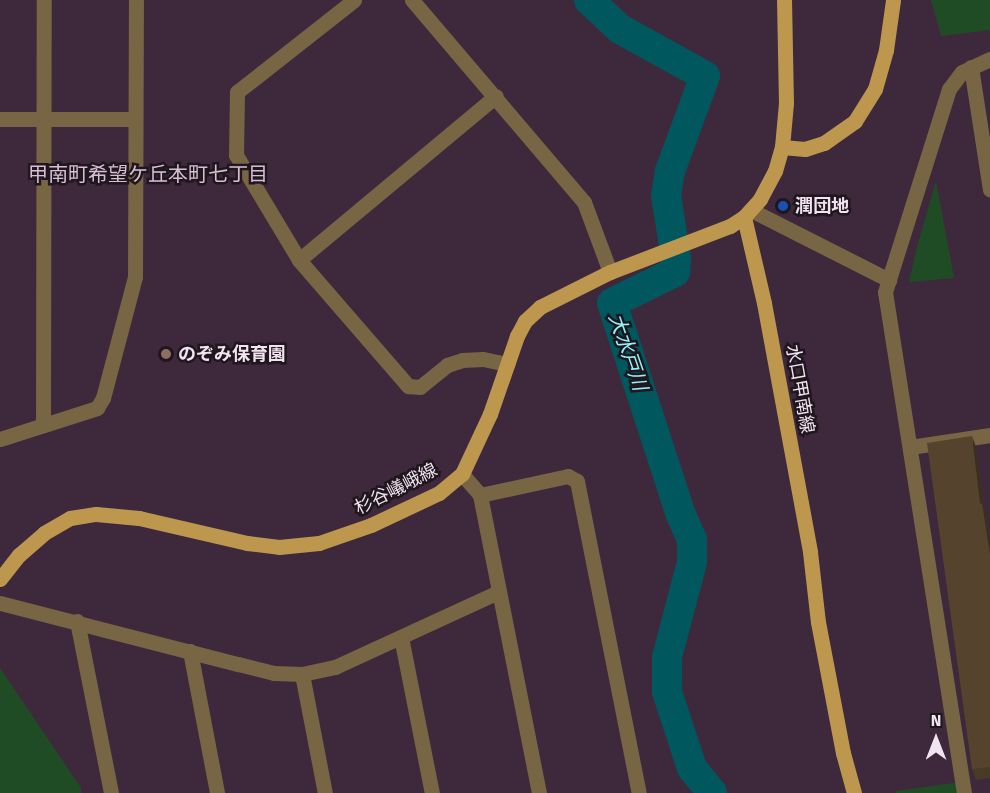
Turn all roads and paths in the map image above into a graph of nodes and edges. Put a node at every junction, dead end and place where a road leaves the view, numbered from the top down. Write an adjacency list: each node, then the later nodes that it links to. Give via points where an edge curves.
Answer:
1 (44, 0): 12 (street)
2 (136, 0): 10 (street)
3 (354, 0): 16 (street, via 236,96 236,155)
4 (412, 0): 9 (street)
5 (784, 0): 13 (main road, via 786,103)
6 (893, 0): 13 (main road, via 886,50 875,89 855,121 824,143 805,149)
7 (990, 59): 8 (street)
8 (971, 67): 14 (street); 18 (street, via 953,82 945,96)
9 (496, 96): 16 (street); 17 (street, via 584,202)
10 (135, 119): 12 (street); 20 (street, via 135,277 103,398 97,408)
11 (0, 120): 12 (street)
12 (43, 120): 20 (street)
13 (782, 147): 15 (main road, via 766,190)
14 (990, 190)
15 (748, 213): 17 (main road, 杉谷嶬峨線, via 730,226); 18 (street); 39 (main road, 水口甲南線, via 810,552 820,633)
16 (299, 260): 19 (street, via 408,386 420,387 447,365 462,360)
17 (610, 272): 19 (main road, 杉谷嶬峨線, via 540,307 525,321)
18 (889, 279): 23 (street, via 885,292)
19 (507, 364): 24 (main road, 杉谷嶬峨線, via 490,414)
20 (43, 425): 22 (street)
21 (990, 435): 23 (street)
22 (0, 440)
23 (910, 447): 40 (street)
24 (462, 474): 25 (street); 26 (main road, 杉谷嶬峨線, via 439,493 400,512 320,543 279,548 140,518 96,514 70,518 44,533)
25 (480, 495): 27 (street); 38 (street, via 568,476 578,481)
26 (0, 579)
27 (498, 592): 30 (street); 37 (street)
28 (0, 603): 29 (street)
29 (77, 621): 31 (street); 33 (street)
30 (401, 637): 32 (street, via 334,667); 36 (street)
31 (190, 651): 32 (street, via 274,673); 34 (street)
32 (302, 674): 35 (street)
33 (111, 793)
34 (217, 793)
35 (325, 793)
36 (432, 793)
37 (539, 793)
38 (639, 793)
39 (854, 793)
40 (964, 793)

